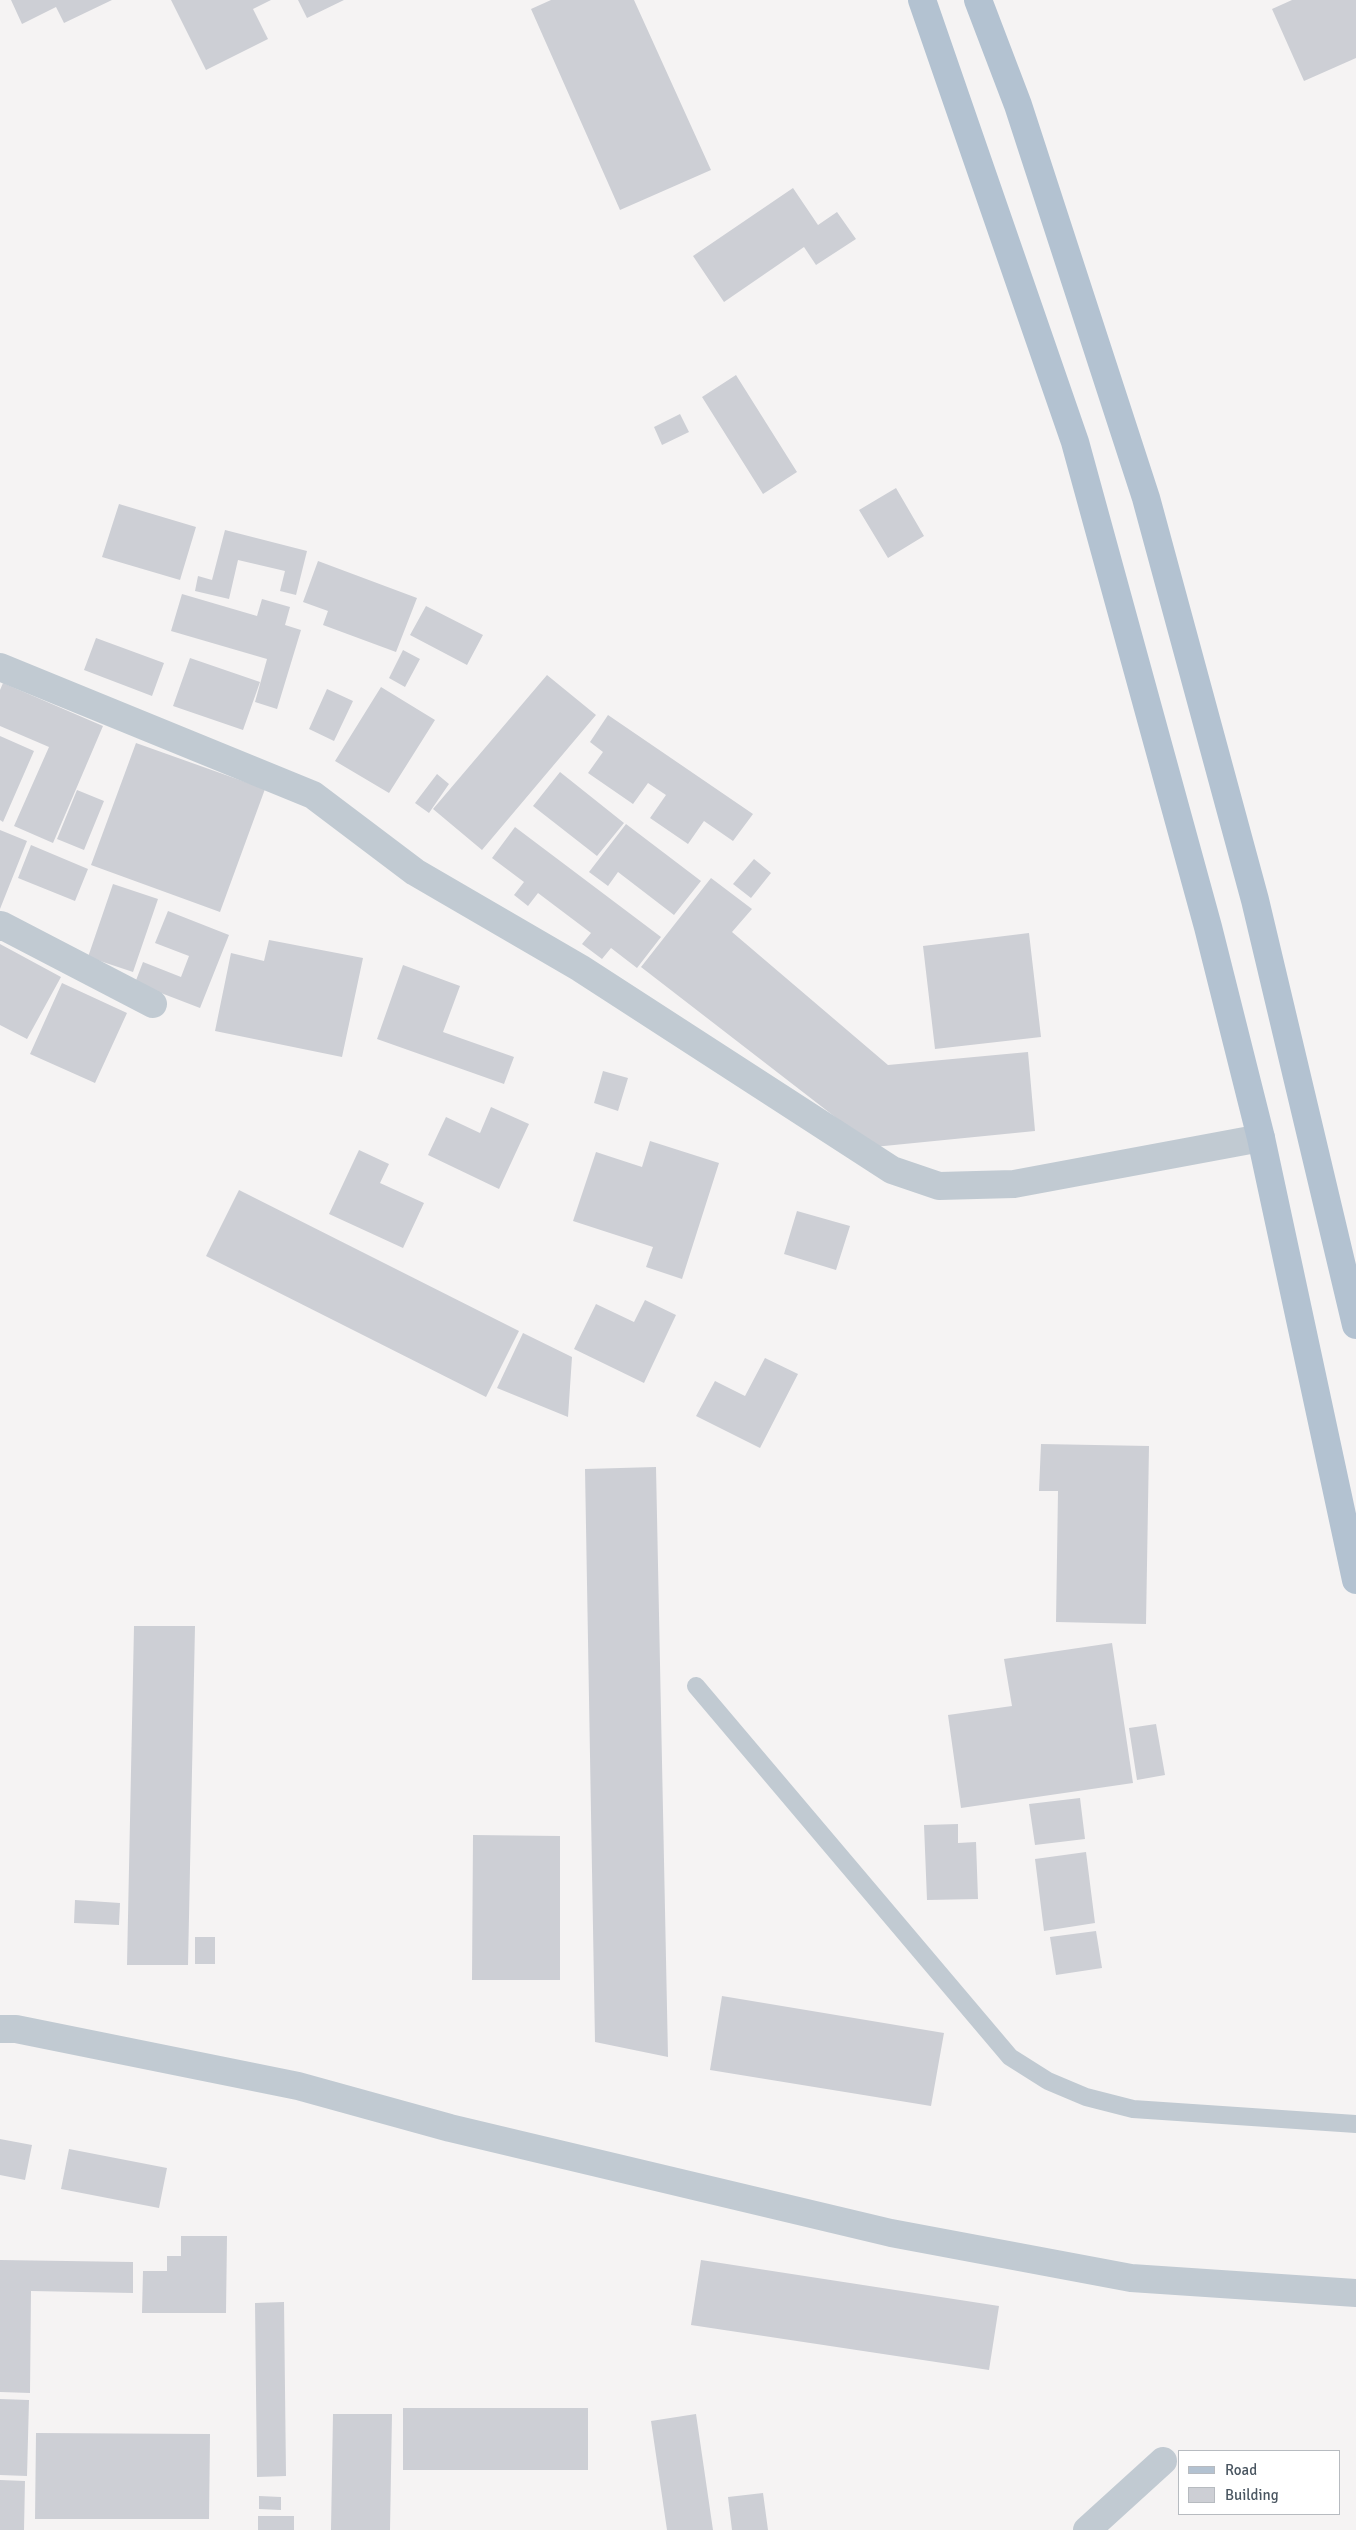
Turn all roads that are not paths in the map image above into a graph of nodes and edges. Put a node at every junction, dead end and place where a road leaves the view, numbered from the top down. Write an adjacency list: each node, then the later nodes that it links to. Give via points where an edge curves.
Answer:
1 (922, 0): 6 (main road, via 1075,442 1205,917)
2 (978, 0): 7 (main road, via 1018,106 1146,498 1255,900)
3 (0, 667): 6 (street, via 313,795 414,872 580,968 892,1170 939,1186 1014,1184)
4 (0, 927): 5 (street)
5 (152, 1004)
6 (1261, 1138): 8 (main road)
7 (1356, 1325)
8 (1356, 1580)
9 (696, 1686): 11 (lane, via 1010,2057 1048,2081 1078,2094 1133,2109)
10 (0, 2029): 12 (street, via 298,2086 450,2128 901,2234 1131,2278)
11 (1356, 2124)
12 (1356, 2293)
13 (1163, 2461): 14 (street)
14 (1088, 2530)

